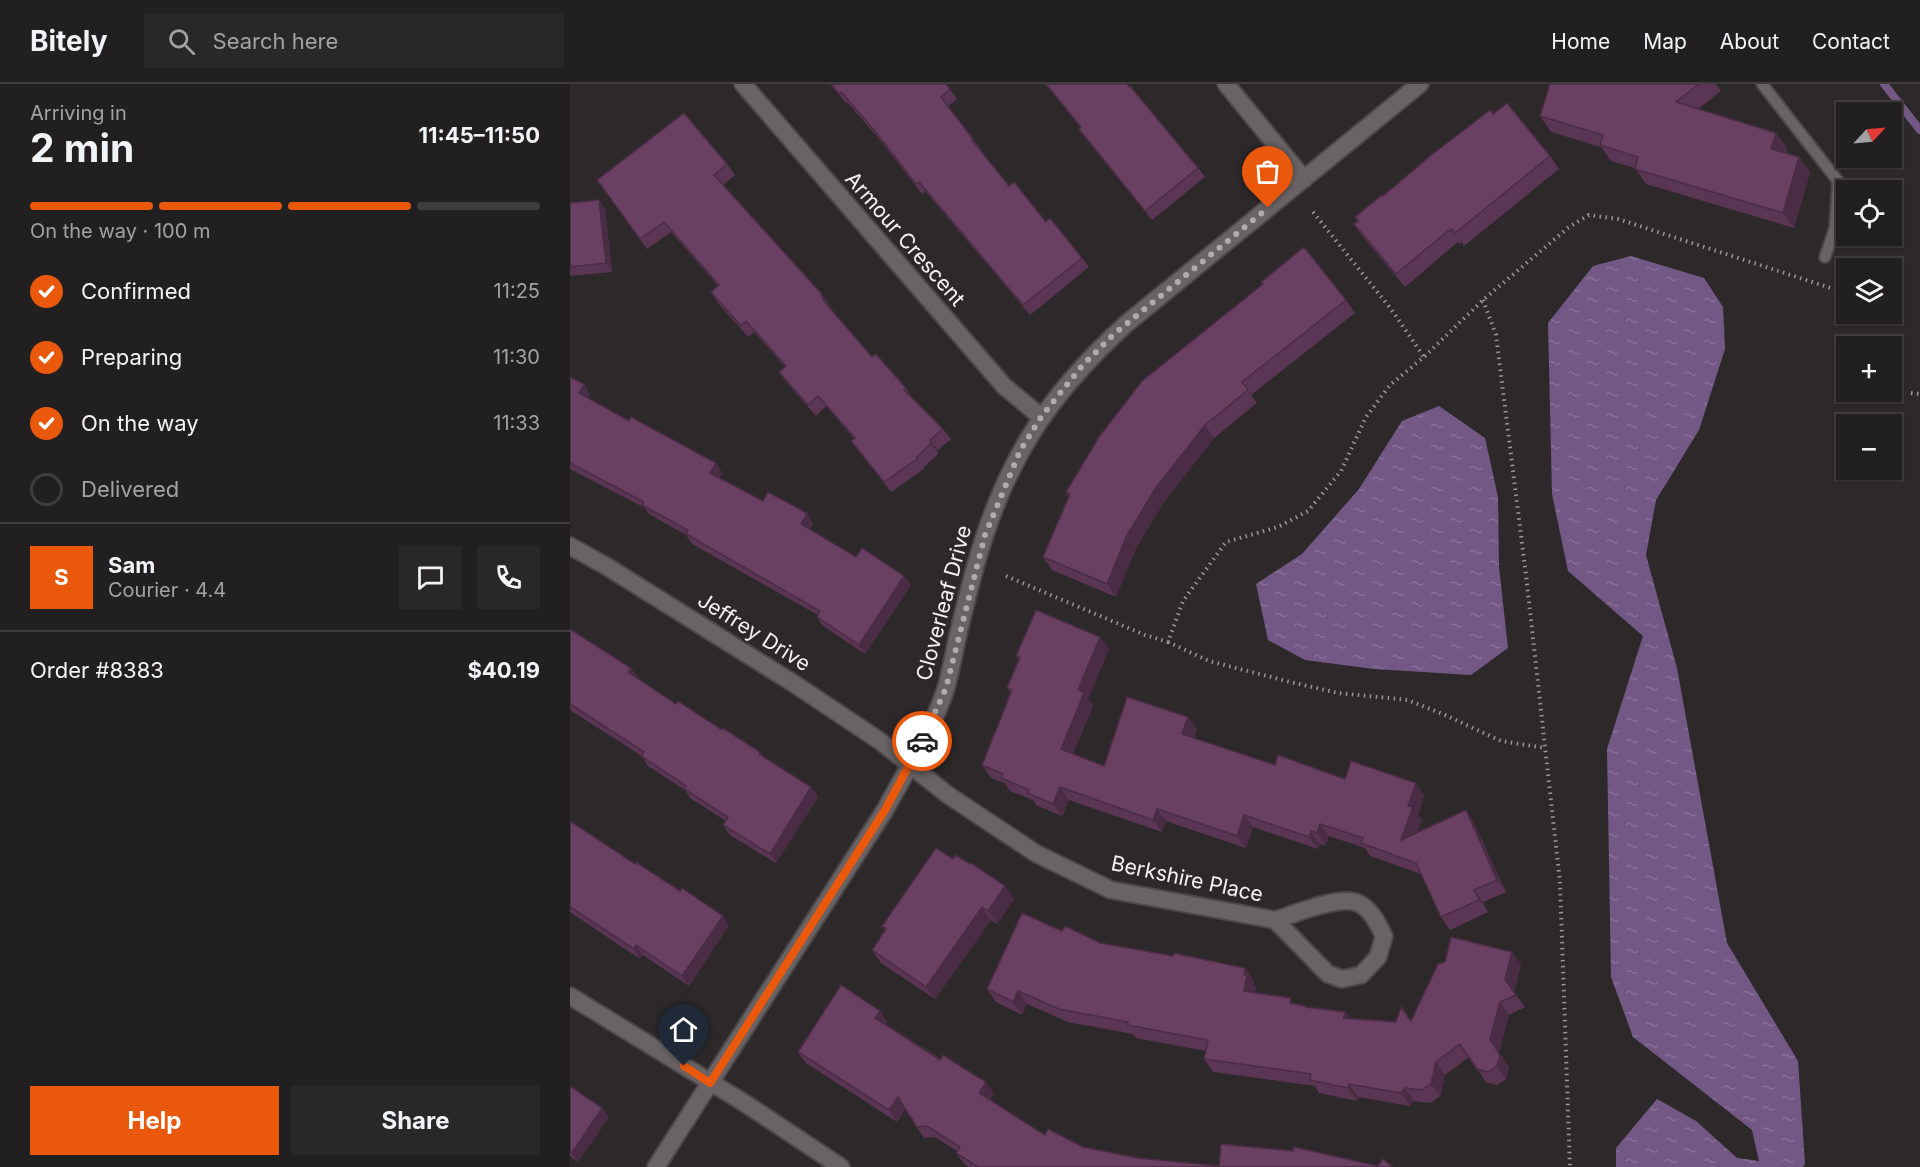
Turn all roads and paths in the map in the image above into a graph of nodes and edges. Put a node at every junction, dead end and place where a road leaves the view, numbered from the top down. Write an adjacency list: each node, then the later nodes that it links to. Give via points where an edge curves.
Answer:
1 (743, 84): 13 (street, Armour Crescent, via 1004,386)
2 (1226, 84): 5 (street)
3 (1420, 84): 5 (street, Cloverleaf Drive)
4 (1762, 84): 7 (lane, via 1838,181 1835,228)
5 (1304, 179): 13 (street, Cloverleaf Drive, via 1126,324 1082,366)
6 (1313, 212): 10 (path)
7 (1825, 257)
8 (1836, 290): 9 (path, via 1618,219 1589,215 1541,248)
9 (1483, 300): 10 (path); 17 (path, via 1496,335)
10 (1424, 357): 16 (path, via 1390,385 1366,417 1341,471 1308,511 1278,527 1226,542 1183,601)
11 (1911, 393): 12 (path)
12 (1920, 394)
13 (1041, 417): 18 (street, Cloverleaf Drive, via 1020,451 985,535 946,688)
14 (570, 546): 18 (street, Jeffrey Drive, via 793,683)
15 (1006, 576): 16 (path)
16 (1168, 642): 17 (path, via 1209,661 1286,681 1338,693 1408,700 1501,741)
17 (1545, 748): 24 (path, via 1560,882)
18 (910, 764): 19 (street, Berkshire Place, via 948,795 1037,854 1111,890); 21 (street, Cloverleaf Drive, via 885,810)
19 (1275, 920): 19 (street, Berkshire Place, via 1346,901 1359,903 1375,918 1384,936 1378,957 1361,975 1342,979 1328,974)
20 (570, 996): 21 (street)
21 (710, 1083): 22 (street, Cloverleaf Drive); 23 (street)
22 (656, 1167)
23 (841, 1167)
24 (1570, 1167)

